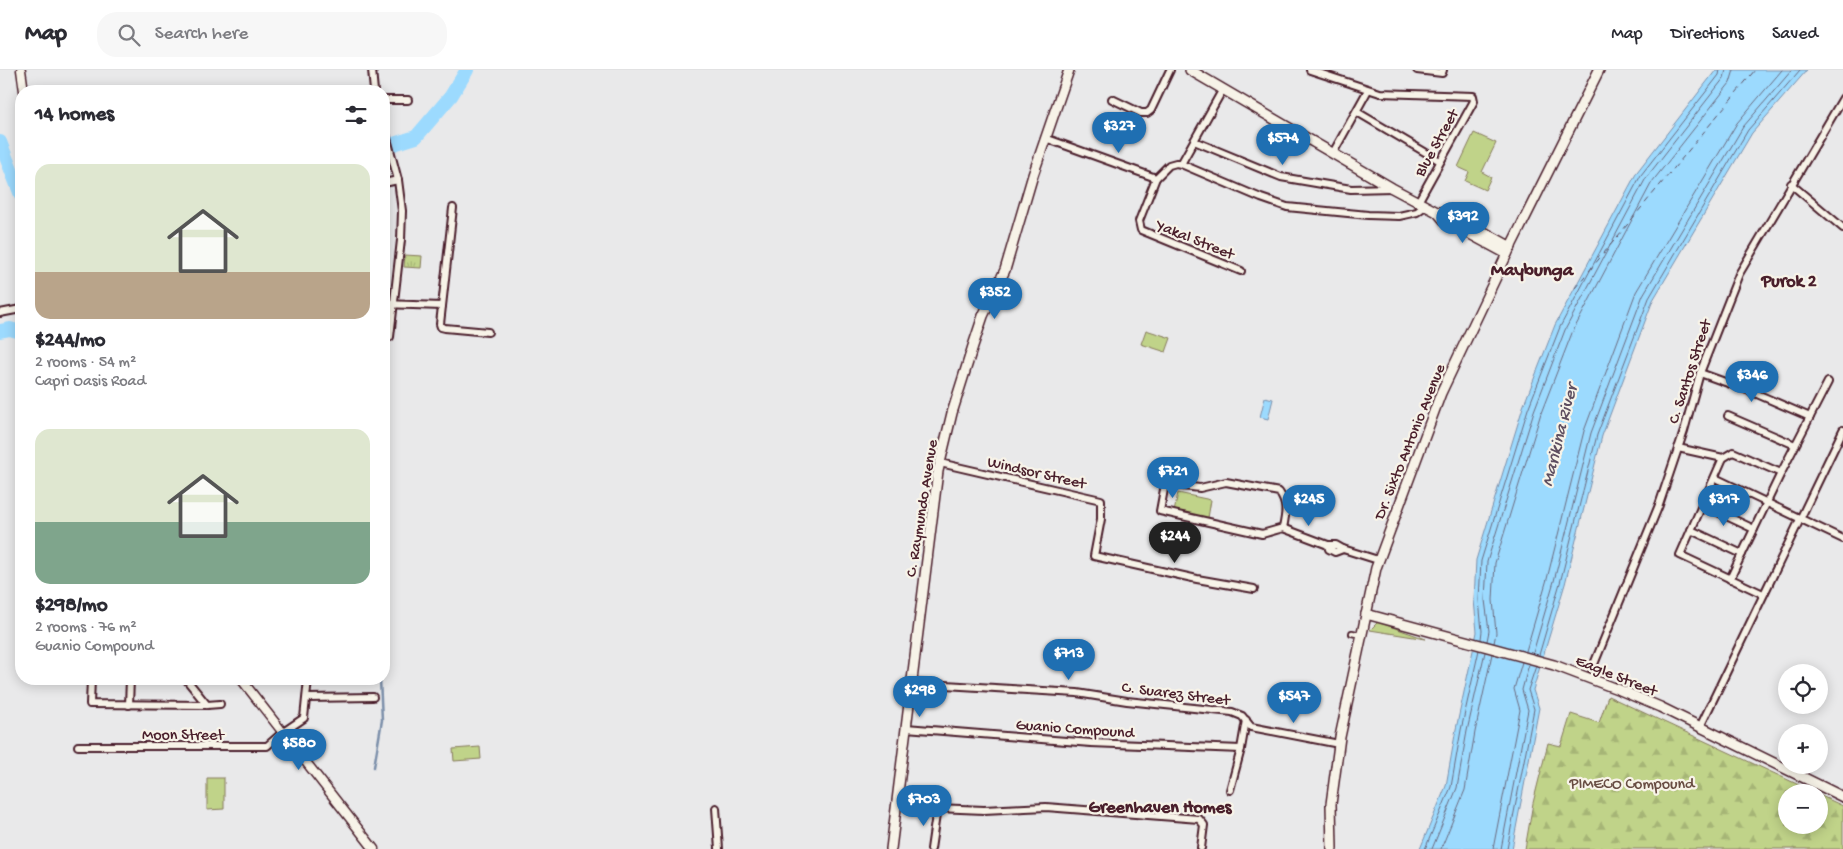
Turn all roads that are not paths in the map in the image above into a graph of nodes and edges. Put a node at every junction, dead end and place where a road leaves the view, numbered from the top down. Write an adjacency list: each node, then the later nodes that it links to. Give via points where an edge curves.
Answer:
1 (21, 70): 11 (street)
2 (372, 70): 12 (street)
3 (1067, 70): 20 (main road, C. Raymundo Avenue)
4 (1170, 70): 16 (street, via 1147,113)
5 (1190, 70): 10 (main road)
6 (1310, 70): 14 (street)
7 (1417, 70): 9 (street)
8 (1599, 70): 34 (main road, Dr. Sixto Antonio Avenue)
9 (1442, 72)
10 (1202, 73): 13 (main road)
11 (23, 85)
12 (373, 85)
13 (1223, 88): 21 (street); 23 (main road)
14 (1368, 90): 19 (street); 24 (street, Blue Street, via 1389,94 1473,96 1474,101)
15 (1843, 98): 29 (street, C. Santos Street)
16 (1112, 99)
17 (390, 100): 18 (street)
18 (408, 100)
19 (1357, 112): 23 (street); 24 (street)
20 (1045, 138): 26 (street); 51 (main road, C. Raymundo Avenue, via 1008,261 970,355)
21 (1194, 141): 25 (street); 30 (street, via 1281,177 1351,188)
22 (390, 149): 27 (street)
23 (1333, 153): 30 (main road)
24 (1440, 161): 31 (street, Blue Street)
25 (1178, 163): 26 (street, via 1169,165); 31 (street, via 1287,207 1391,216 1417,212)
26 (1156, 178): 35 (street, Yakal Street, via 1139,221 1141,230)
27 (398, 180): 28 (street); 37 (street, via 402,210)
28 (390, 182)
29 (1791, 184): 33 (street); 43 (street, C. Santos Street, via 1739,274)
30 (1392, 188): 31 (main road)
31 (1421, 204): 34 (main road, via 1437,212 1448,212)
32 (453, 208): 38 (street)
33 (1843, 228)
34 (1509, 250): 62 (main road, Dr. Sixto Antonio Avenue, via 1441,395)
35 (1241, 271)
36 (390, 303): 37 (street)
37 (394, 303): 38 (street); 42 (street)
38 (442, 306): 41 (street, via 441,327)
39 (15, 310): 40 (street)
40 (0, 313)
41 (488, 332)
42 (390, 337)
43 (1700, 373): 46 (street, via 1750,390); 49 (street, C. Santos Street)
44 (1828, 382): 46 (street)
45 (1728, 416): 48 (street)
46 (1810, 417): 48 (street)
47 (1843, 430): 56 (street)
48 (1795, 445): 52 (street)
49 (1678, 448): 50 (street); 67 (street, C. Santos Street, via 1659,505)
50 (1724, 458): 52 (street, via 1733,452); 53 (street)
51 (940, 463): 64 (street, Windsor Street, via 1101,500 1094,556); 68 (main road, C. Raymundo Avenue)
52 (1781, 472): 54 (street)
53 (1715, 478): 54 (street); 55 (street)
54 (1767, 503): 56 (street); 58 (street)
55 (1703, 505): 58 (street); 59 (street)
56 (1800, 519): 60 (street); 65 (street)
57 (1283, 528): 57 (street, via 1262,534 1160,511 1165,484 1200,488 1226,482 1279,492 1287,508); 62 (street, via 1328,545 1335,552 1343,549)
58 (1754, 529): 61 (street)
59 (1691, 530): 61 (street); 63 (street, via 1680,555)
60 (1843, 539)
61 (1742, 554): 63 (street)
62 (1378, 560): 66 (main road, Dr. Sixto Antonio Avenue)
63 (1730, 579): 65 (street)
64 (1254, 589)
65 (1763, 594): 80 (street)
66 (1366, 614): 80 (main road, Eagle Street, via 1554,665 1648,702); 83 (main road, Dr. Sixto Antonio Avenue, via 1356,634)
67 (1592, 668)
68 (912, 683): 79 (street, C. Suarez Street, via 1077,693 1232,712); 81 (main road, C. Raymundo Avenue)
69 (90, 685): 76 (street, via 90,704)
70 (130, 685): 76 (street)
71 (191, 685): 78 (street)
72 (246, 685): 82 (street)
73 (308, 685): 75 (street, Moon Street)
74 (373, 697): 75 (street)
75 (307, 698): 82 (street, Moon Street, via 304,718)
76 (129, 704): 78 (street)
77 (220, 704): 78 (street)
78 (207, 706)
79 (1246, 720): 83 (street, C. Suarez Street, via 1251,727); 85 (street)
80 (1700, 727): 87 (main road, Eagle Street)
81 (906, 728): 85 (street, Guanio Compound, via 1091,743); 91 (main road, C. Raymundo Avenue)
82 (282, 733): 84 (street, Moon Street, via 267,746 254,747); 89 (street)
83 (1339, 744): 95 (main road, Dr. Sixto Antonio Avenue, via 1331,804)
84 (78, 746)
85 (1241, 749): 86 (street)
86 (1230, 790)
87 (1843, 797)
88 (716, 808): 90 (street)
89 (374, 849)
90 (719, 849)
91 (891, 849)
92 (931, 849): 93 (street, via 937,808 1046,807 1202,821)
93 (1201, 849): 94 (street)
94 (1208, 849)
95 (1332, 849)

